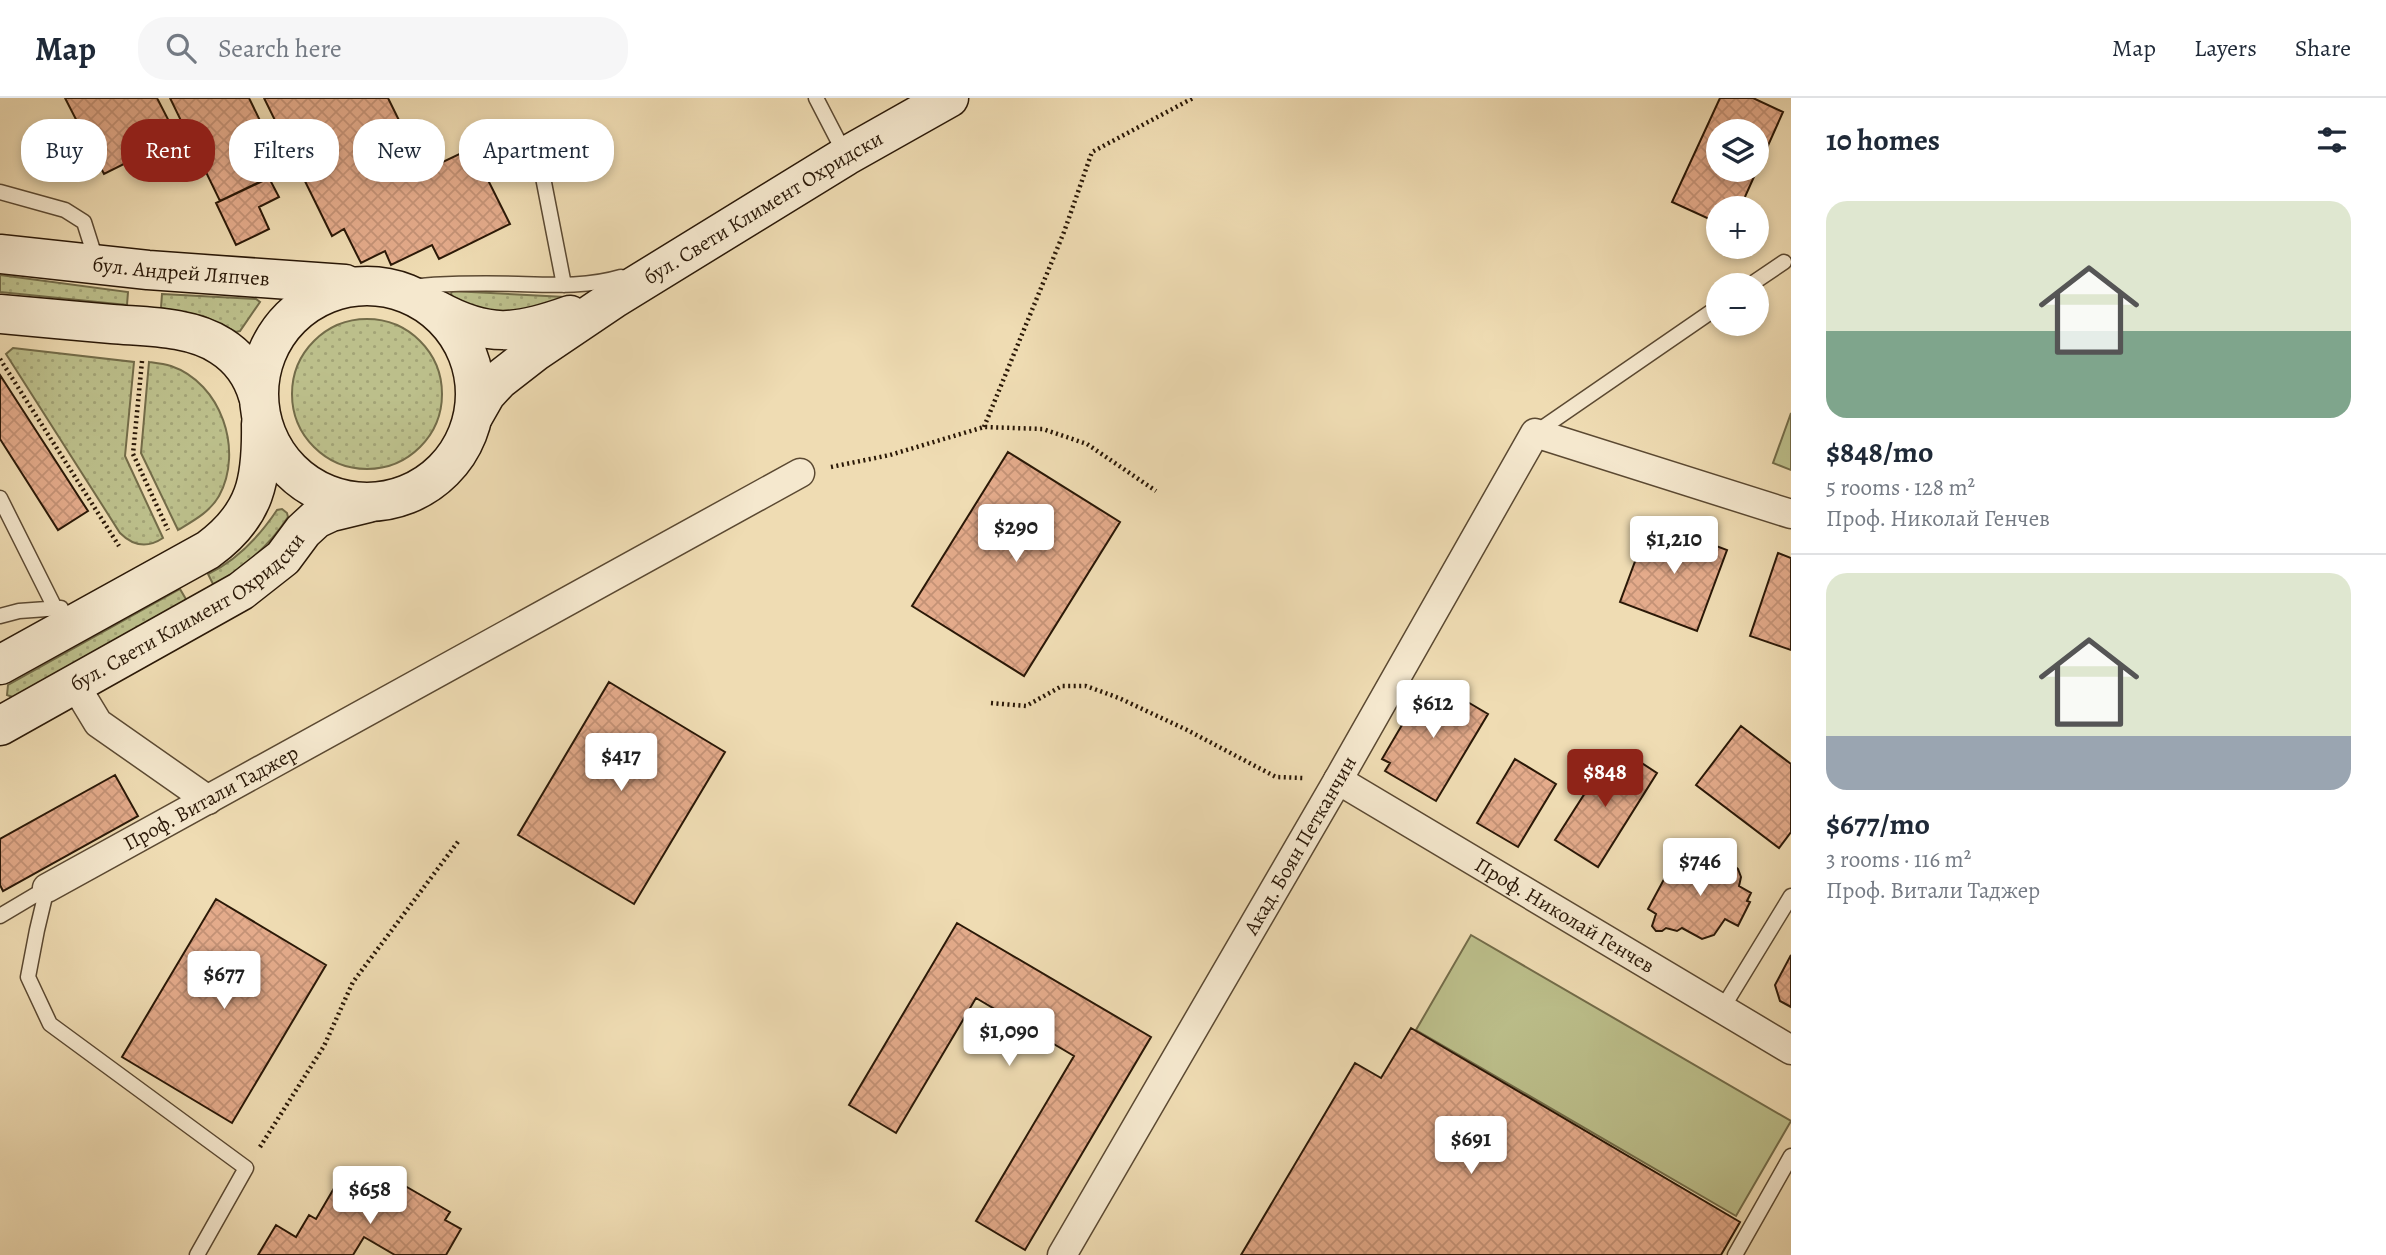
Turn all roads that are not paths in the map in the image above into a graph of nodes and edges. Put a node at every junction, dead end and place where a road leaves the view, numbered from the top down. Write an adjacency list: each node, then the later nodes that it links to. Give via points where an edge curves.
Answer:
1 (817, 98): 3 (lane)
2 (949, 98): 3 (main road, бул. Свети Климент Охридски)
3 (846, 156): 7 (main road, бул. Свети Климент Охридски)
4 (544, 182): 11 (lane)
5 (0, 192): 9 (lane, via 65,210 84,222)
6 (0, 254): 9 (main road, бул. Андрей Ляпчев)
7 (686, 256): 11 (lane, via 606,282); 13 (main road, бул. Свети Климент Охридски)
8 (1784, 262): 10 (lane)
9 (98, 264): 12 (main road, бул. Андрей Ляпчев)
10 (1768, 273)
11 (564, 285): 12 (lane)
12 (377, 287): 14 (main road, via 415,297); 17 (main road, via 334,291 293,313 266,352 260,372)
13 (615, 298): 14 (main road, бул. Свети Климент Охридски, via 539,326 505,331 462,324); 18 (main road, бул. Свети Климент Охридски, via 499,380)
14 (437, 310): 18 (main road, via 465,345 472,362)
15 (0, 314): 17 (main road, via 202,337 221,345 252,376)
16 (1706, 315): 19 (lane)
17 (260, 407): 22 (main road, via 276,453 307,483 347,499); 24 (main road, бул. Свети Климент Охридски, via 256,490 234,528 208,550)
18 (474, 415): 22 (main road, via 454,462 435,481 397,499)
19 (1535, 432): 23 (street); 30 (street, Акад. Боян Петканчин)
20 (800, 473): 31 (street, Проф. Витали Таджер)
21 (0, 498): 25 (lane)
22 (373, 502): 28 (main road, бул. Свети Климент Охридски, via 316,519 283,558 241,591)
23 (1791, 514)
24 (121, 599): 25 (lane); 27 (main road, бул. Свети Климент Охридски)
25 (55, 608): 26 (lane)
26 (0, 616)
27 (0, 665)
28 (75, 685): 29 (main road, бул. Свети Климент Охридски); 31 (street, via 98,723)
29 (0, 726)
30 (1338, 780): 35 (street, Проф. Николай Генчев); 39 (street, Акад. Боян Петканчин)
31 (208, 800): 32 (street, Проф. Витали Таджер)
32 (47, 888): 34 (lane); 38 (lane, via 29,977 50,1024 246,1168)
33 (1791, 896): 35 (lane)
34 (0, 916)
35 (1722, 1009): 36 (street, Проф. Николай Генчев)
36 (1791, 1051)
37 (1791, 1156): 40 (lane)
38 (197, 1255)
39 (1062, 1255)
40 (1735, 1255)

